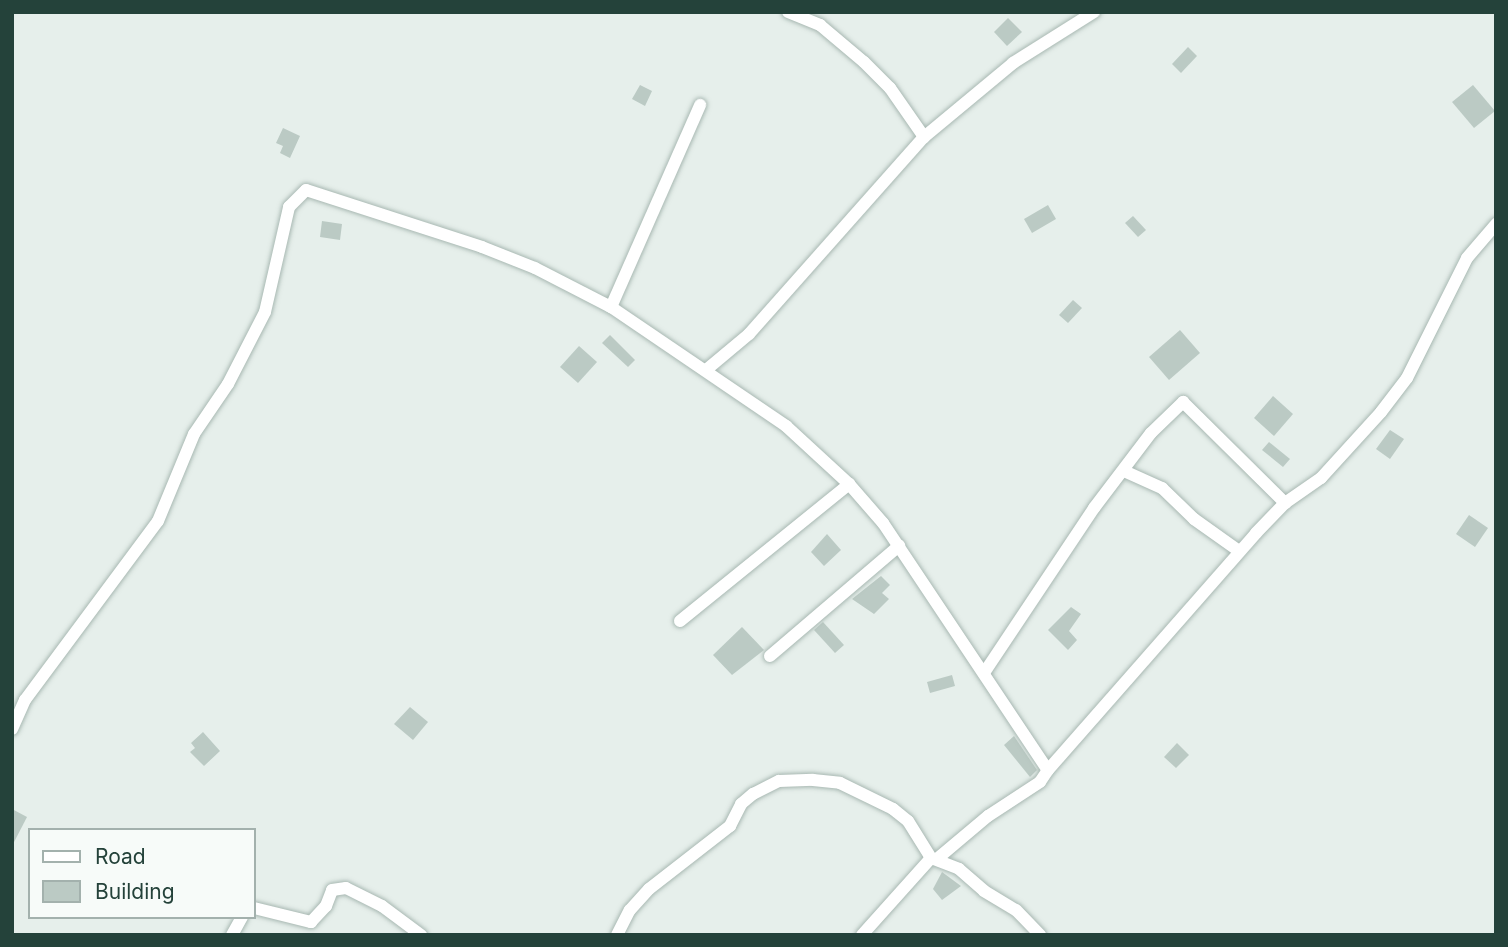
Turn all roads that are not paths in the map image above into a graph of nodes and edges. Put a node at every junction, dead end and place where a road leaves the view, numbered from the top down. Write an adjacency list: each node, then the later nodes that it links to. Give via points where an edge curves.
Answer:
1 (788, 12): 4 (street, via 820,25 858,55 890,88)
2 (1094, 12): 4 (street, via 1013,63)
3 (700, 106): 6 (street)
4 (924, 138): 7 (street, via 750,334)
5 (1496, 224): 10 (street, via 1453,281 1415,364 1392,399 1321,478)
6 (611, 307): 7 (street); 16 (street, via 535,268 471,243 306,190 289,207 265,312 228,384 194,434 158,521 25,700)
7 (706, 370): 9 (street, via 786,426)
8 (1124, 471): 10 (street, via 1151,433 1183,402); 12 (street, via 1162,488 1194,519); 15 (street)
9 (849, 484): 11 (street); 13 (street)
10 (1285, 503): 12 (street)
11 (899, 546): 14 (street); 15 (street)
12 (1239, 551): 17 (street, via 1228,570 1176,620)
13 (680, 621)
14 (770, 656)
15 (984, 673): 17 (street)
16 (12, 729)
17 (1048, 769): 18 (street, via 1040,782)
18 (934, 858): 23 (street, via 908,821 870,797 840,783 779,781 753,794 741,804 730,826 649,889 630,909); 24 (street); 25 (street, via 959,869 1016,910)
19 (256, 908): 22 (street, via 311,922 326,906 332,890 346,888 382,906)
20 (241, 919): 21 (street)
21 (232, 935)
22 (421, 935)
23 (617, 935)
24 (862, 935)
25 (1040, 935)

